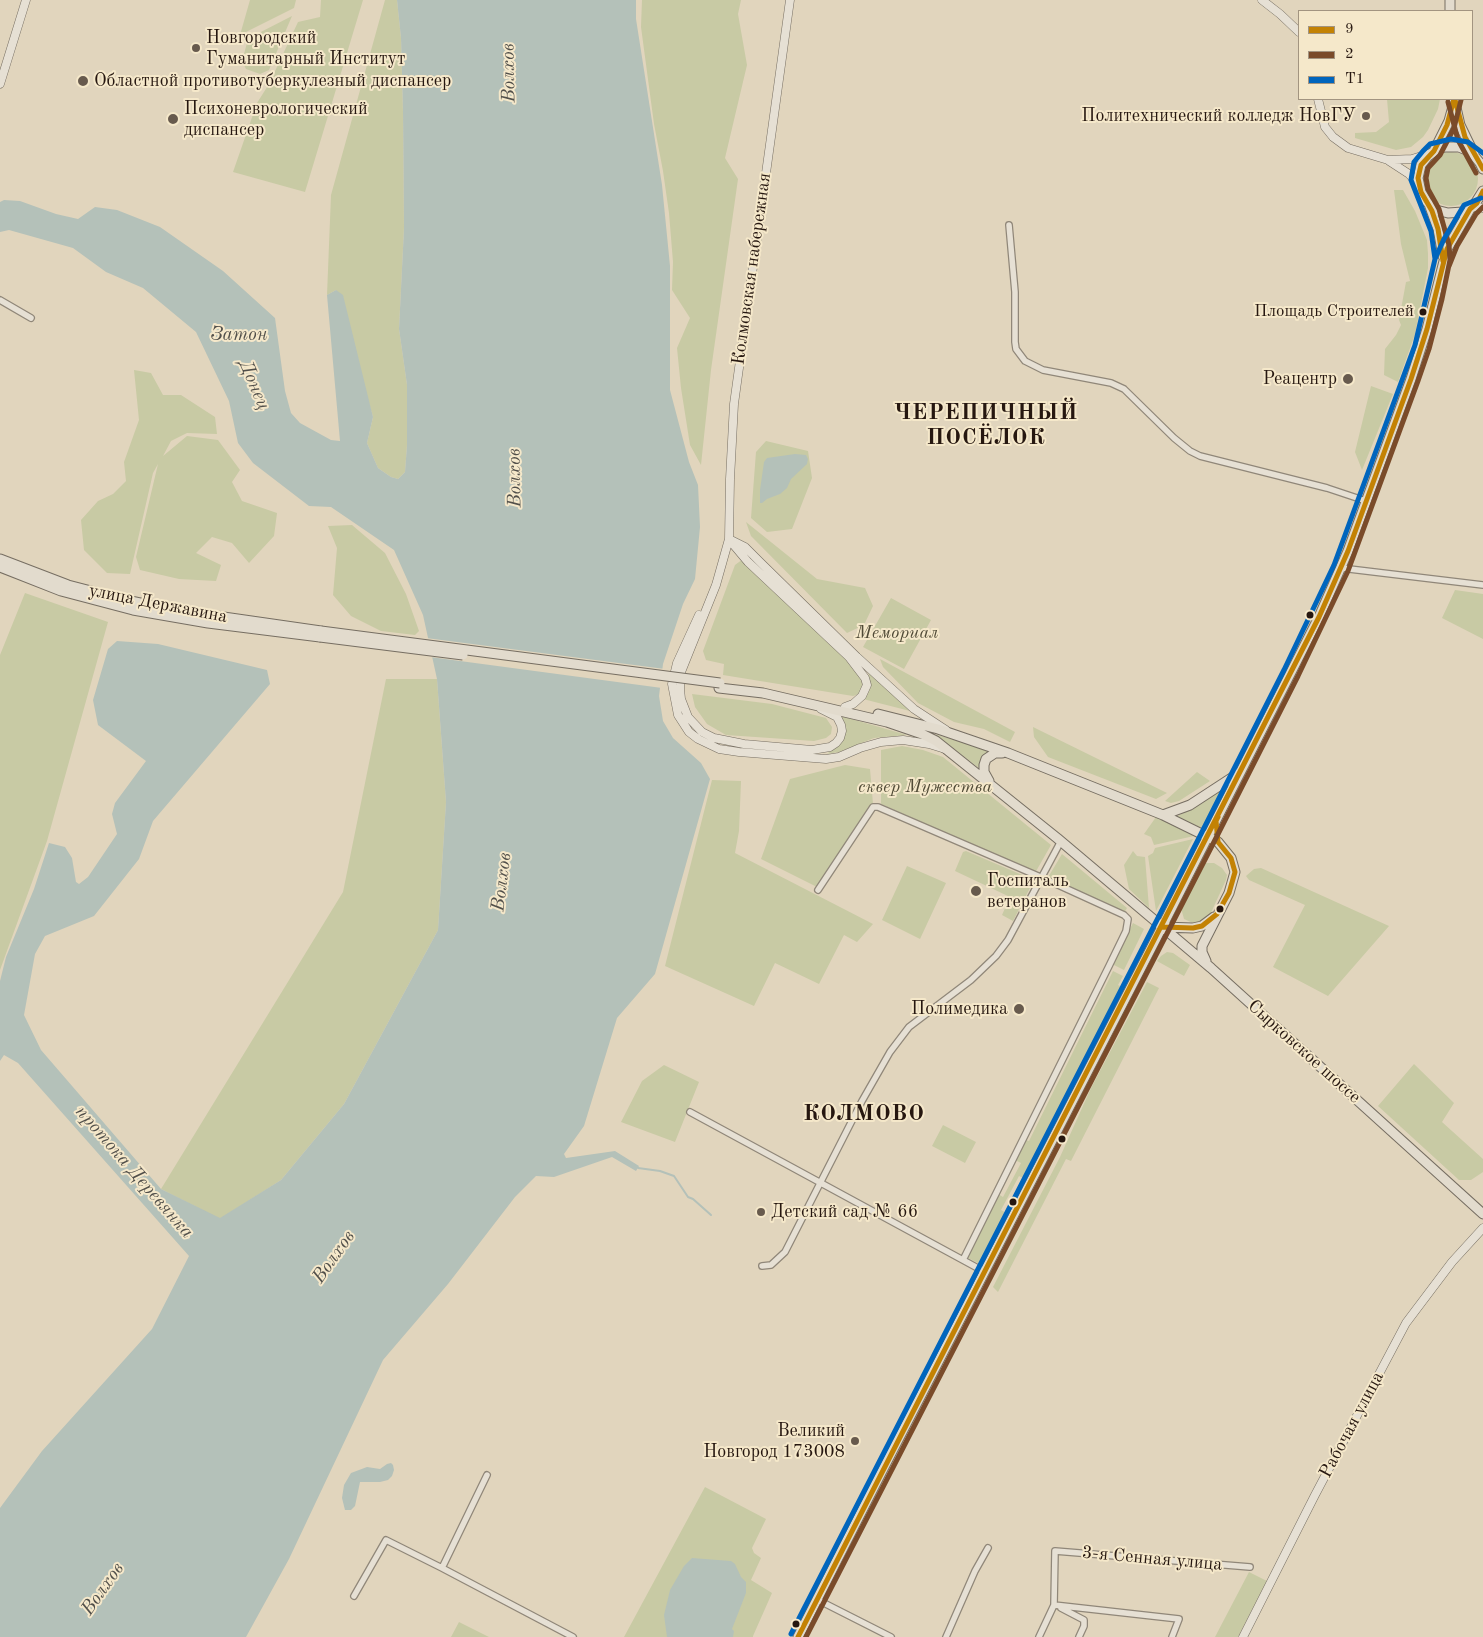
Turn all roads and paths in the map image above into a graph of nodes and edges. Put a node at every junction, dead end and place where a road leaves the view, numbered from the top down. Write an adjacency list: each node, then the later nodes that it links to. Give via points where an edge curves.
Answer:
1 (26, 0): 5 (main road)
2 (790, 0): 22 (main road, Колмовская набережная, via 734,404)
3 (1262, 0): 4 (main road)
4 (1298, 31)
5 (0, 84)
6 (1318, 100): 11 (main road, via 1323,124 1333,137 1353,150)
7 (1454, 100): 9 (main road, via 1449,122)
8 (1454, 100): 10 (main road, via 1465,137)
9 (1432, 152): 10 (main road, via 1452,146 1465,149); 11 (main road, via 1412,159); 13 (main road, via 1421,166)
10 (1479, 159): 12 (main road)
11 (1388, 160): 13 (main road)
12 (1483, 169)
13 (1420, 186): 15 (main road)
14 (1483, 191): 16 (main road)
15 (1427, 202): 16 (main road, via 1448,214); 18 (main road, via 1438,229)
16 (1477, 207): 18 (main road, via 1450,243)
17 (1009, 225): 21 (street, via 1015,292 1015,342 1025,361 1043,370 1111,383 1124,389 1174,438 1200,456 1319,485)
18 (1443, 259): 21 (main road, via 1422,347)
19 (0, 300): 20 (street)
20 (31, 318)
21 (1366, 501): 25 (main road)
22 (729, 539): 29 (main road, Колмовская набережная, via 716,585 681,672 681,699 688,717 702,732 720,740 812,750 830,747 840,738 841,724 837,716); 30 (main road, via 748,562 849,657 865,678 867,685 862,696); 31 (main road, via 745,547 914,709); 32 (main road, Колмовская набережная, via 672,684 674,704 689,732 698,740 719,749 808,758 826,759 881,742 903,740)
23 (0, 559): 27 (main road, улица Державина, via 68,584 126,600)
24 (0, 567): 27 (main road, улица Державина, via 61,591 133,610 208,623)
25 (1341, 568): 26 (street); 34 (main road)
26 (1483, 585)
27 (320, 634): 28 (main road, bridge)
28 (719, 685): 29 (main road, Сырковское шоссе); 30 (main road, via 763,688)
29 (812, 704): 32 (main road, Сырковское шоссе, via 887,722 922,734)
30 (845, 707): 31 (main road)
31 (954, 734): 33 (main road)
32 (950, 751): 35 (main road, Сырковское шоссе)
33 (1008, 753): 35 (main road, via 995,753 986,759 984,772); 36 (main road)
34 (1240, 773): 36 (main road, via 1190,805); 37 (main road)
35 (991, 784): 39 (main road, Сырковское шоссе)
36 (1163, 815): 38 (main road)
37 (1216, 821): 38 (main road); 40 (main road)
38 (1208, 837): 40 (main road); 44 (main road)
39 (1061, 842): 41 (street); 44 (main road, Сырковское шоссе)
40 (1218, 842): 43 (main road, via 1231,858 1235,872)
41 (1041, 878): 42 (street, via 873,807); 47 (street, via 996,956 971,980 909,1027 890,1052); 50 (street, via 1124,915 1128,924)
42 (818, 890)
43 (1218, 914): 44 (main road, via 1202,926); 45 (main road, via 1202,946 1204,958)
44 (1162, 927): 45 (main road, Сырковское шоссе); 52 (main road)
45 (1211, 968): 48 (main road, Сырковское шоссе)
46 (690, 1112): 47 (street)
47 (821, 1182): 50 (street); 51 (street, via 785,1252 771,1265)
48 (1483, 1214)
49 (1483, 1228): 67 (main road, Рабочая улица, via 1452,1262 1406,1323)
50 (963, 1260): 52 (street)
51 (762, 1266)
52 (985, 1272): 58 (main road)
53 (487, 1475): 55 (street)
54 (988, 1548): 63 (street)
55 (442, 1568): 57 (street, via 386,1540); 60 (street)
56 (1250, 1568): 59 (street, 3-я Сенная улица, via 1055,1551)
57 (354, 1596)
58 (816, 1599): 61 (main road); 62 (street)
59 (1054, 1605): 64 (street); 65 (street, via 1084,1620); 66 (street, via 1179,1619)
60 (573, 1637)
61 (798, 1637)
62 (891, 1637)
63 (946, 1637)
64 (1039, 1637)
65 (1079, 1637)
66 (1172, 1637)
67 (1242, 1637)

